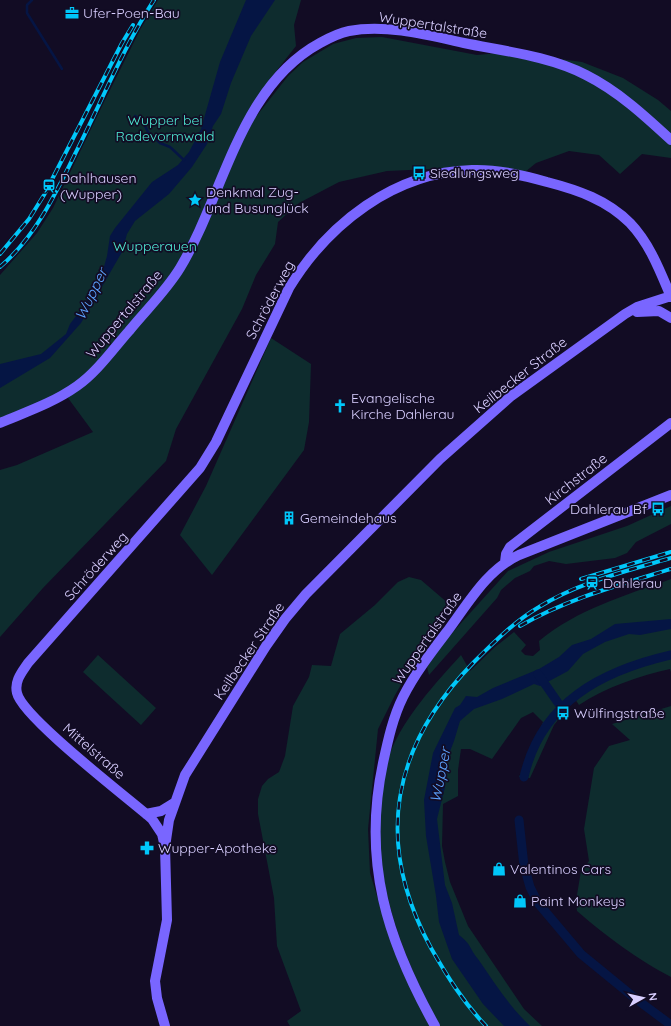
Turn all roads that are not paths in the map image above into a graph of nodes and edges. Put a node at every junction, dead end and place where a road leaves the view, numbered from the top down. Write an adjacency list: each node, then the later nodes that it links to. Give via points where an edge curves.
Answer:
1 (671, 140): 5 (main road, Wuppertalstraße, via 615,92 584,74 552,62 394,30 348,31 329,38 298,56 272,84 248,122 179,269 96,369 70,391 42,406)
2 (671, 296): 3 (main road, Keilbecker Straße); 9 (main road, Schröderweg, via 653,255 637,231 615,210 584,193 520,175 472,170 427,176 383,194 335,231 300,270 216,442 200,468)
3 (625, 314): 4 (main road, Keilbecker Straße, via 654,310 663,312); 10 (main road, Keilbecker Straße, via 536,377 493,412 440,459 306,594 266,646 185,775)
4 (671, 318)
5 (0, 423)
6 (671, 423): 8 (main road, Kirchstraße, via 510,547)
7 (671, 495): 8 (main road, Wuppertalstraße)
8 (505, 562): 14 (main road, Wuppertalstraße, via 491,575 448,630 404,696 392,726 379,785 375,850 381,890 401,956)
9 (21, 672): 11 (main road, Mittelstraße, via 16,689 25,708 67,748)
10 (174, 803): 11 (main road, via 161,812); 12 (main road, Keilbecker Straße)
11 (146, 814): 12 (main road, Mittelstraße, via 157,826)
12 (165, 847): 13 (main road, Keilbecker Straße, via 167,920 155,981)
13 (165, 1026)
14 (435, 1026)

